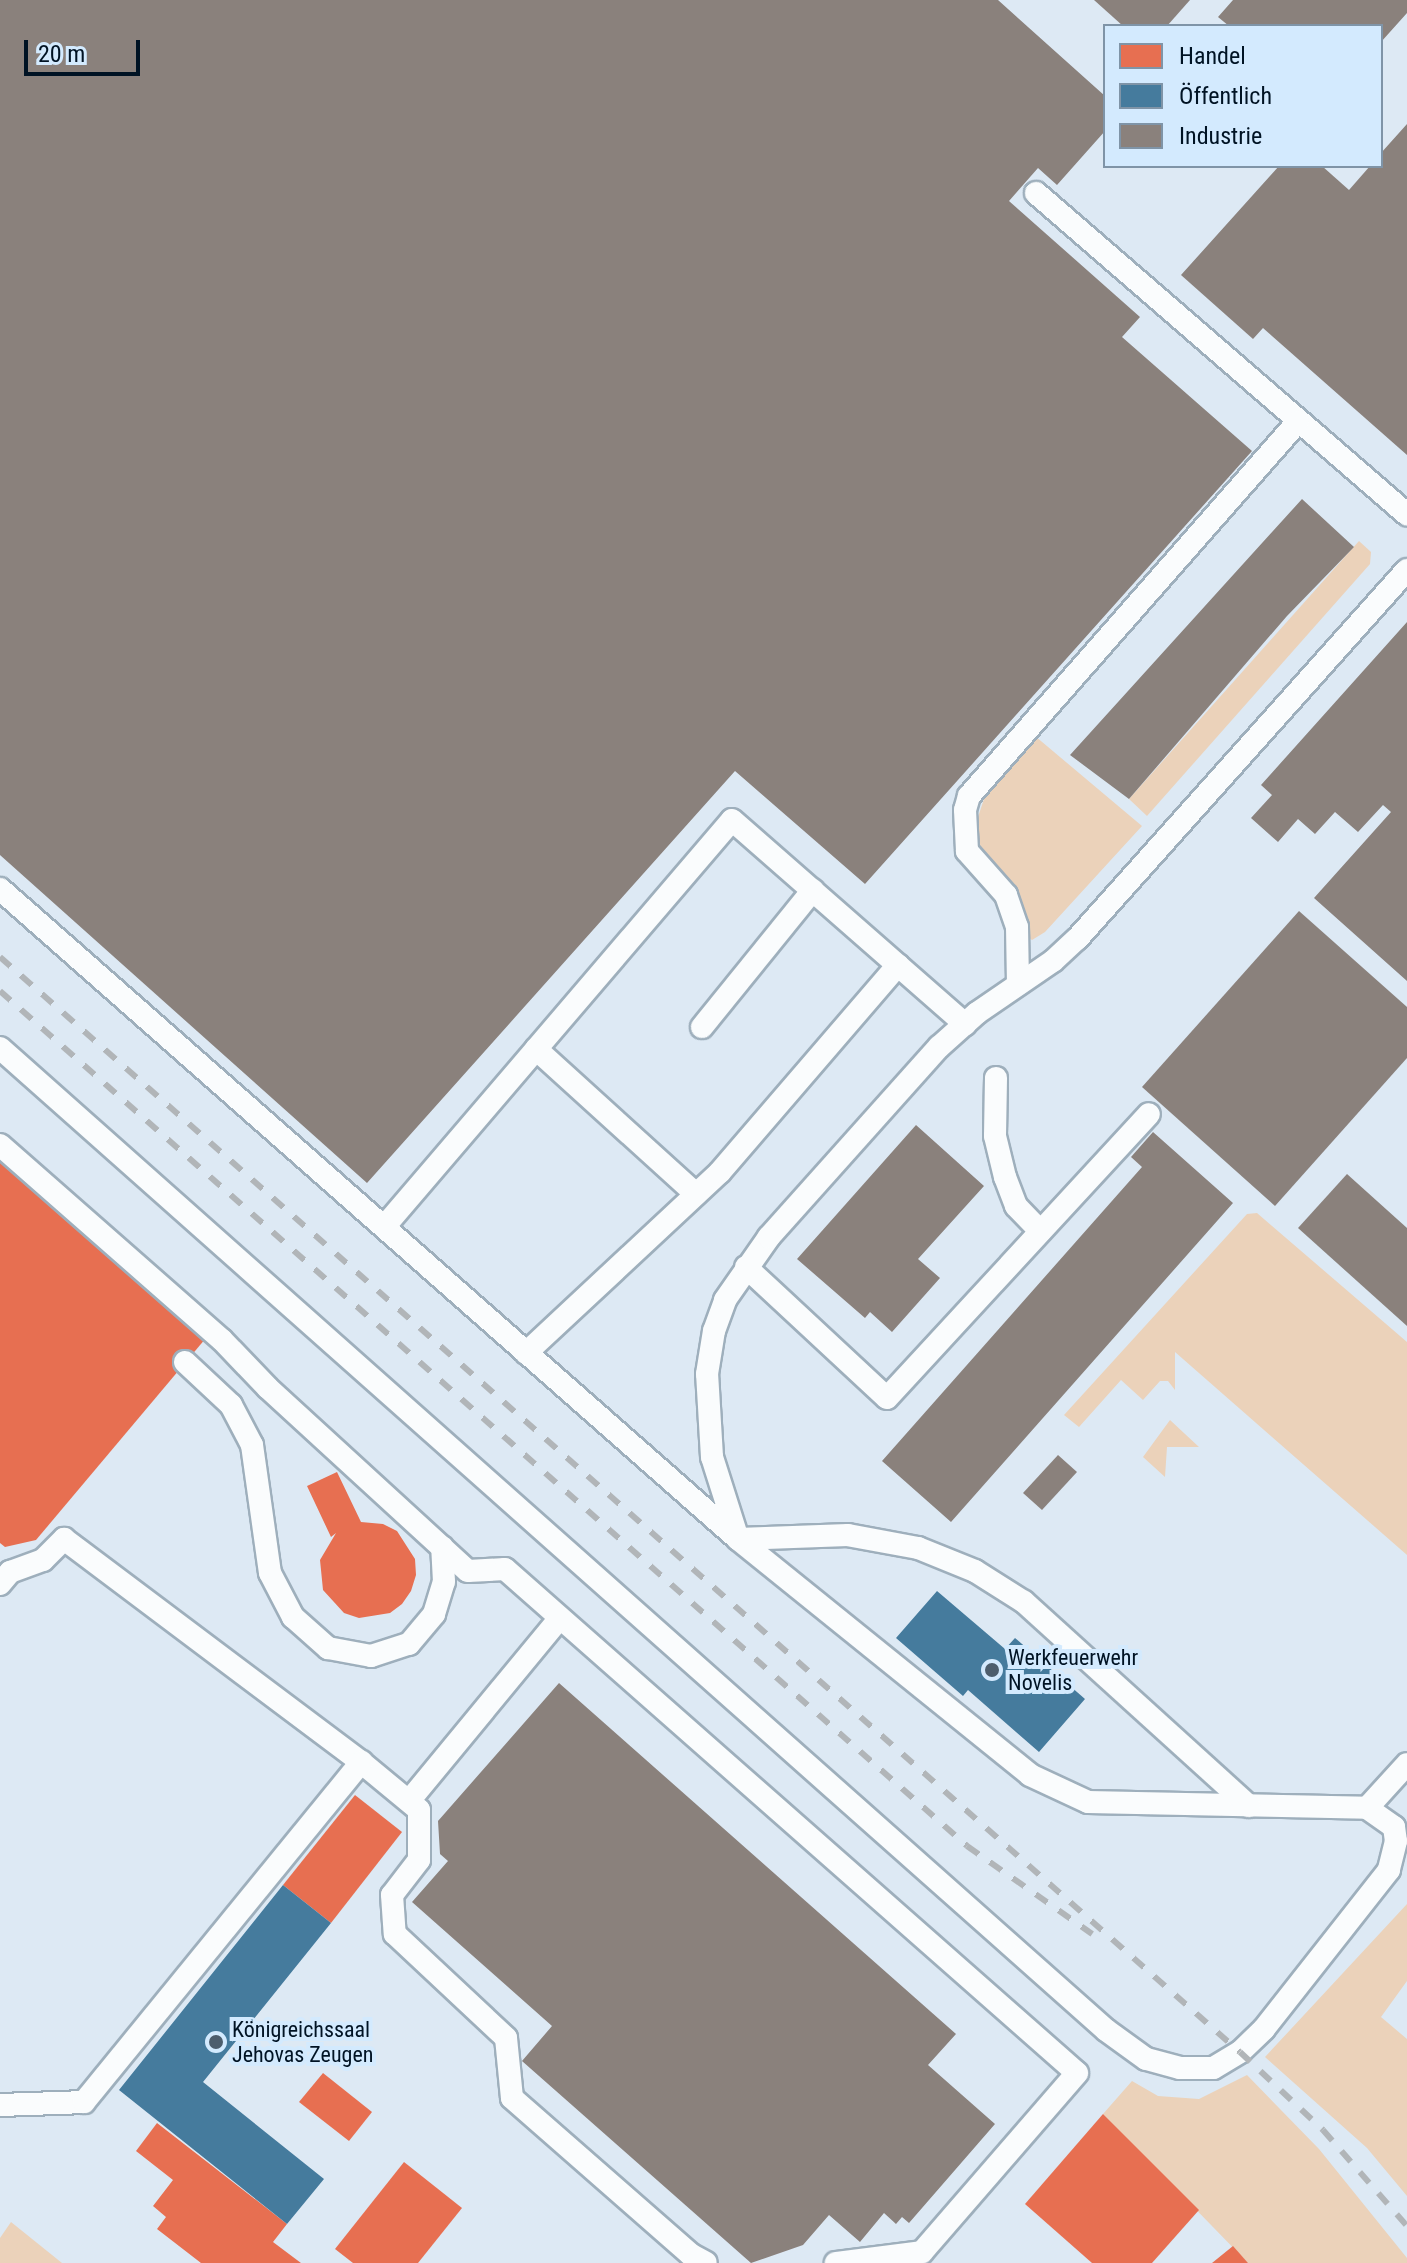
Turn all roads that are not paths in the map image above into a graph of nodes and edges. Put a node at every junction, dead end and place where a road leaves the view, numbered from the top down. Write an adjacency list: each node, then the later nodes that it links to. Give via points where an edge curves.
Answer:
1 (1036, 193): 2 (lane)
2 (1298, 422): 3 (lane); 8 (lane, via 969,796 967,851 1006,895 1017,927)
3 (1407, 514)
4 (1407, 570): 8 (lane, via 1077,939)
5 (0, 889): 17 (lane)
6 (813, 890): 7 (lane); 10 (lane); 12 (lane, via 732,820)
7 (898, 965): 9 (lane); 16 (lane)
8 (1018, 984): 9 (lane)
9 (965, 1024): 19 (lane)
10 (702, 1027)
11 (0, 1048): 31 (lane, via 1106,2030 1146,2059 1180,2068 1213,2068 1240,2052 1384,1877)
12 (536, 1049): 16 (lane); 17 (lane)
13 (996, 1078): 18 (lane, via 995,1136 1005,1177 1016,1206)
14 (1149, 1114): 18 (lane)
15 (0, 1145): 23 (lane, via 222,1340)
16 (696, 1194): 20 (lane)
17 (384, 1227): 20 (lane)
18 (1040, 1231): 19 (lane, via 887,1398)
19 (746, 1267): 22 (lane, via 722,1310 707,1374 712,1457)
20 (526, 1353): 22 (lane)
21 (185, 1362): 23 (lane, via 231,1405 252,1445 270,1573 293,1617 328,1648 371,1656 409,1644 434,1614 444,1582)
22 (738, 1539): 29 (lane, via 1030,1775 1088,1802); 29 (lane, via 848,1535 918,1548 975,1571 1024,1602)
23 (442, 1547): 25 (lane, via 468,1571 505,1569)
24 (3, 1573): 26 (lane, via 43,1560 64,1539)
25 (560, 1618): 28 (lane); 34 (lane, via 1077,2073 922,2252)
26 (361, 1762): 28 (lane); 32 (lane, via 84,2102)
27 (1407, 1764): 30 (lane)
28 (409, 1801): 33 (lane, via 419,1810 419,1860 392,1895 395,1934 506,2038 512,2098)
29 (1249, 1806): 30 (lane)
30 (1367, 1808): 31 (lane, via 1394,1827)
31 (1402, 1842)
32 (0, 2105)
33 (706, 2263)
34 (836, 2263)

